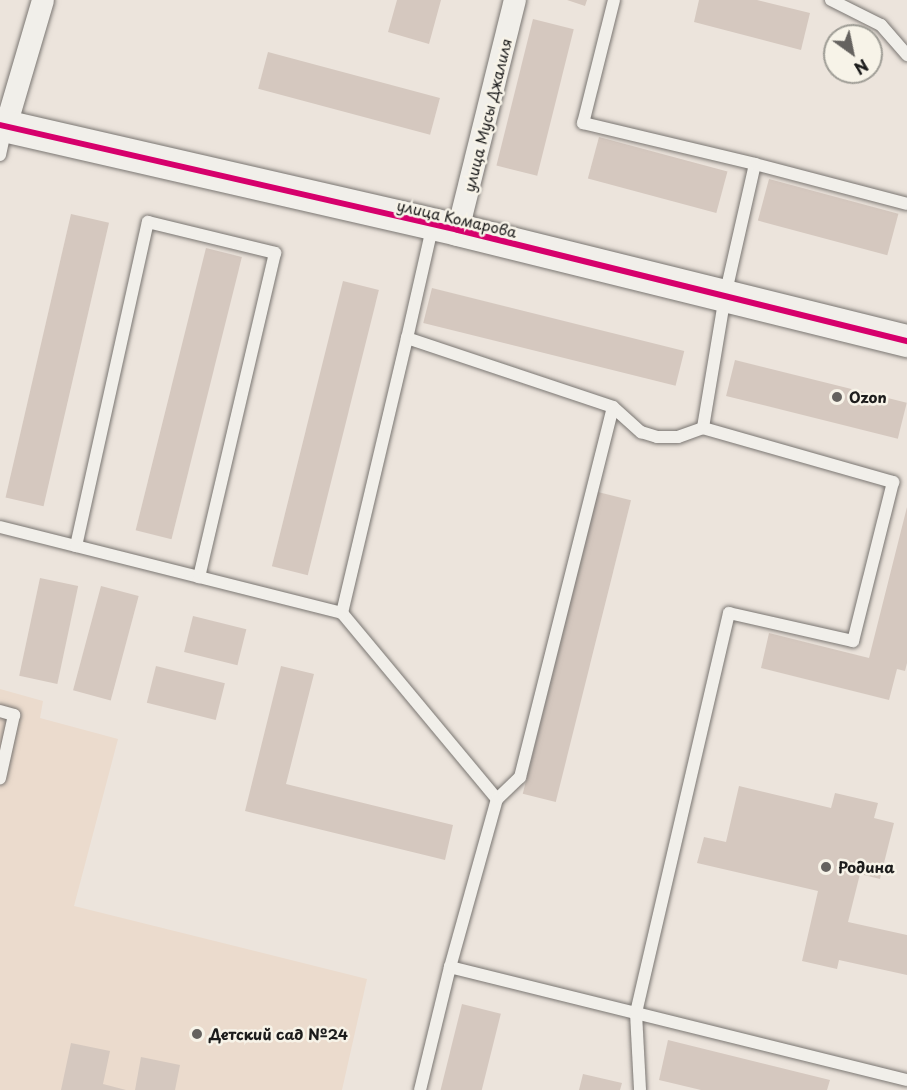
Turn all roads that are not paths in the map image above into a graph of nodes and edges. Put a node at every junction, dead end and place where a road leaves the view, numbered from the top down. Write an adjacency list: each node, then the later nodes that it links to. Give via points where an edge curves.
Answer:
1 (43, 0): 6 (street)
2 (515, 0): 9 (street, улица Мусы Джалиля)
3 (614, 0): 7 (lane, via 583,123)
4 (831, 0): 5 (lane, via 881,25)
5 (907, 55)
6 (2, 135): 9 (street, улица Комарова)
7 (755, 164): 8 (lane); 10 (lane)
8 (907, 204)
9 (446, 227): 10 (street, улица Комарова); 11 (lane)
10 (725, 296): 12 (street, улица Комарова); 14 (lane)
11 (407, 338): 13 (lane); 18 (lane)
12 (907, 341)
13 (613, 407): 14 (lane, via 641,432 657,437 678,437); 21 (lane, via 520,777)
14 (703, 428): 23 (lane, via 893,482 853,641 729,613)
15 (0, 527): 16 (lane)
16 (76, 546): 17 (lane); 17 (lane, via 148,222 275,253)
17 (199, 577): 18 (lane)
18 (342, 613): 21 (lane)
19 (0, 711): 20 (lane, via 14,715)
20 (0, 778)
21 (497, 799): 22 (lane)
22 (450, 967): 23 (lane); 25 (lane)
23 (636, 1013): 24 (lane); 26 (lane)
24 (907, 1080)
25 (420, 1090)
26 (640, 1090)

